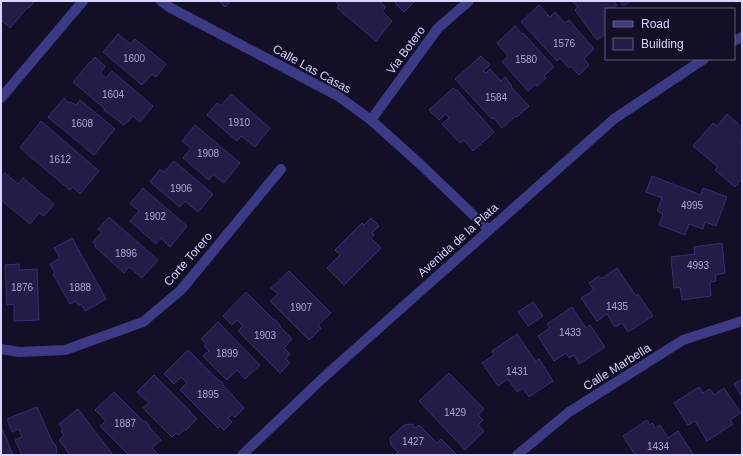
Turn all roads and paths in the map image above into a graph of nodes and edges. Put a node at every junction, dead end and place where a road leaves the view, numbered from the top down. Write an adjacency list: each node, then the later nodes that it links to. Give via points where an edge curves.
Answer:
1 (83, 1): 5 (street)
2 (162, 1): 6 (street, Calle Las Casas, via 338,96)
3 (469, 1): 6 (street, Via Botero, via 438,28)
4 (702, 60): 8 (street, Avenida de la Plata, via 614,119)
5 (1, 98)
6 (371, 120): 8 (street, Calle Las Casas)
7 (281, 169): 10 (street, Corte Torero, via 181,290 142,322 65,350 19,352)
8 (489, 230): 11 (street, Avenida de la Plata, via 324,377)
9 (742, 321): 12 (street, Calle Marbella, via 683,340 569,412)
10 (1, 349)
11 (242, 455)
12 (517, 455)

